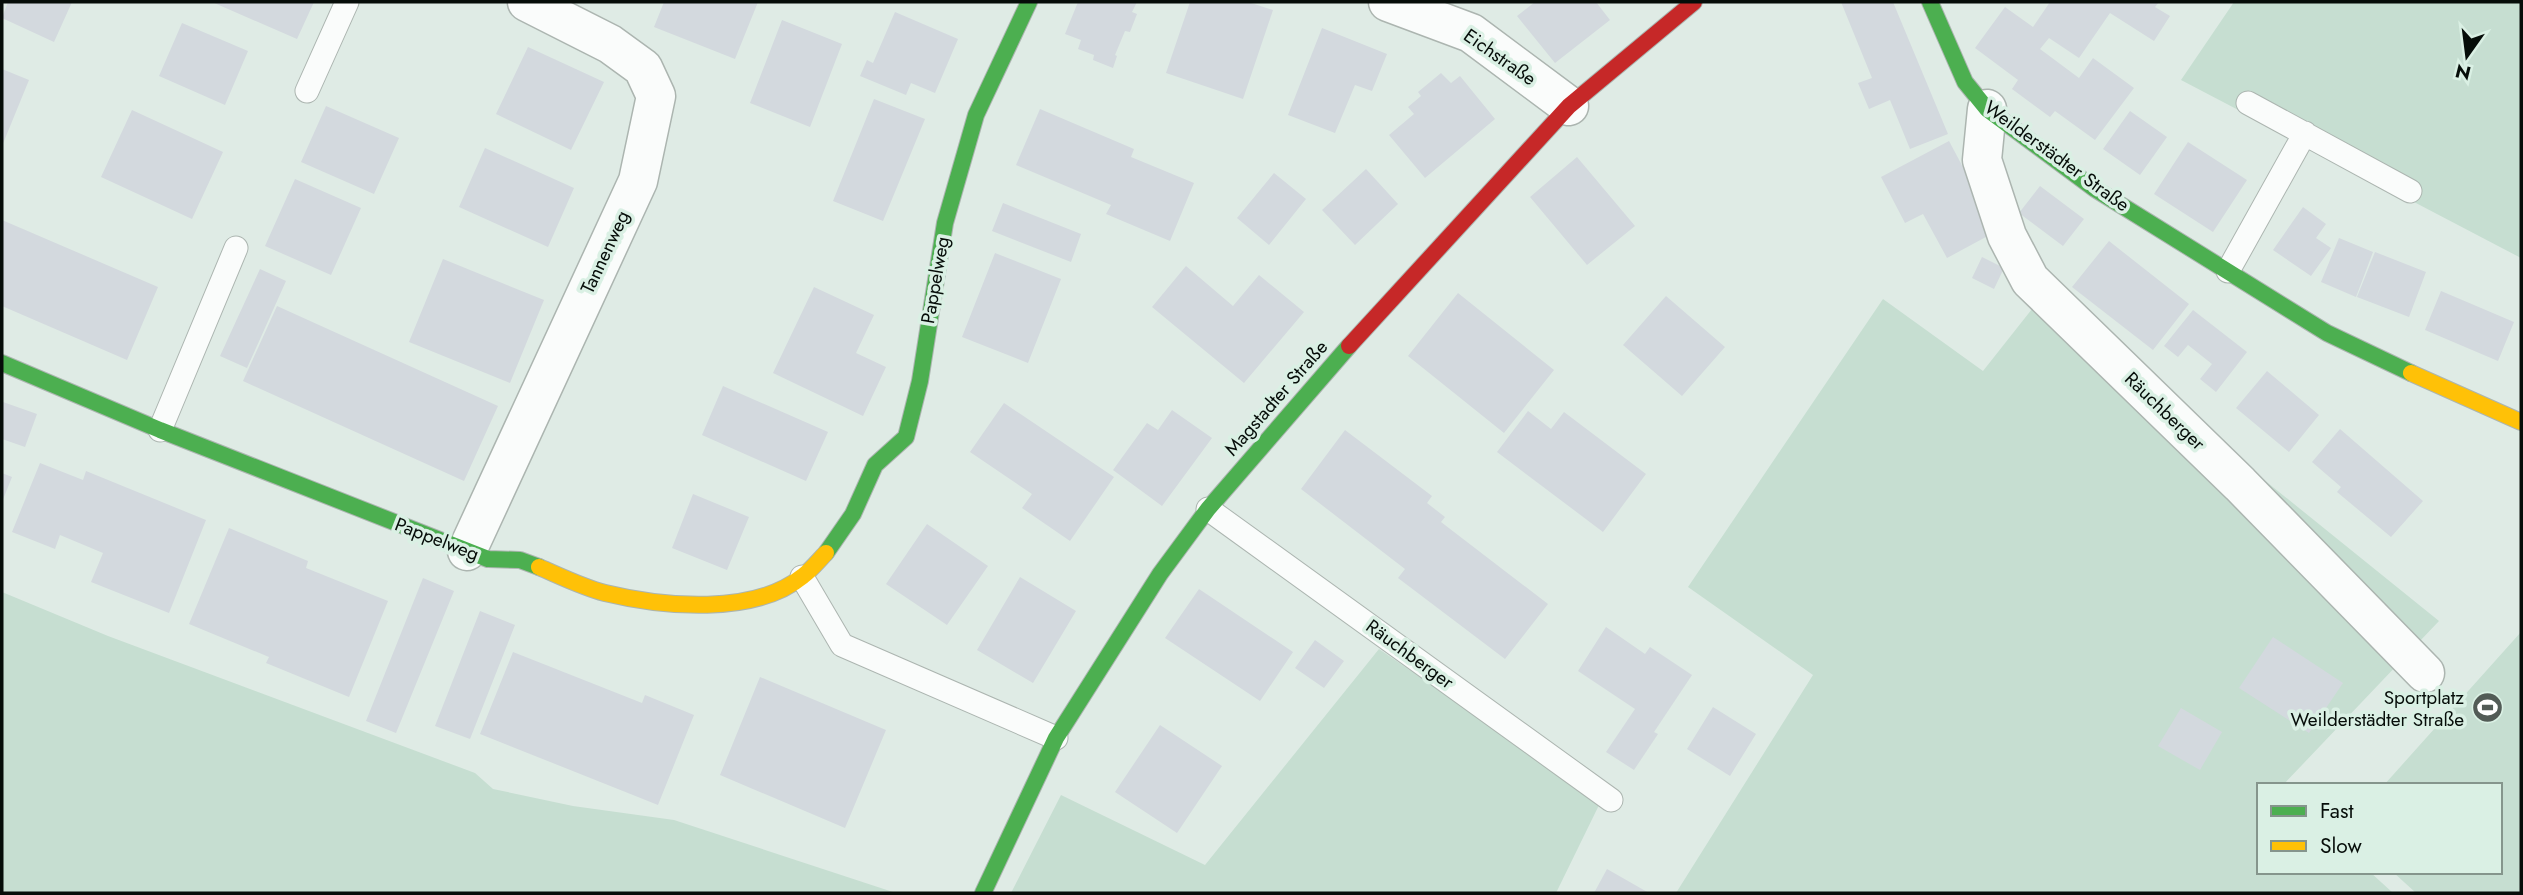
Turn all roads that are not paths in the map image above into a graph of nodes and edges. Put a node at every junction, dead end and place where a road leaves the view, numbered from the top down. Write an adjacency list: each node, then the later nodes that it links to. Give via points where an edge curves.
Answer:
1 (347, 2): 7 (lane)
2 (527, 2): 19 (street, Tannenweg, via 610,44 643,68 656,96 638,181)
3 (1029, 2): 20 (street, Pappelweg, via 976,115 945,223 920,382 905,437 875,465 840,536)
4 (1388, 2): 9 (street, Eichstraße, via 1471,33)
5 (1694, 2): 9 (street, Magstadter Straße)
6 (1930, 2): 10 (street, Weilderstädter Straße, via 1965,82)
7 (307, 91)
8 (2248, 103): 11 (lane)
9 (1569, 106): 18 (street, Magstadter Straße)
10 (1987, 109): 14 (street, Weilderstädter Straße, via 2095,189); 21 (street, Räuchberger, via 1982,160 2007,236 2030,280)
11 (2305, 134): 12 (lane); 14 (lane)
12 (2410, 191)
13 (236, 248): 17 (lane)
14 (2228, 271): 16 (street, Weilderstädter Straße, via 2327,333)
15 (2, 363): 17 (street, Pappelweg)
16 (2521, 422)
17 (160, 430): 19 (street, Pappelweg)
18 (1208, 509): 22 (street, Magstadter Straße, via 1160,574); 23 (lane, Räuchberger)
19 (467, 551): 20 (street, Pappelweg, via 488,559 520,560 602,592 688,605 728,604 767,595)
20 (803, 577): 22 (lane, via 842,645)
21 (2425, 673)
22 (1056, 738): 24 (street, Magstadter Straße)
23 (1611, 800)
24 (983, 893)

